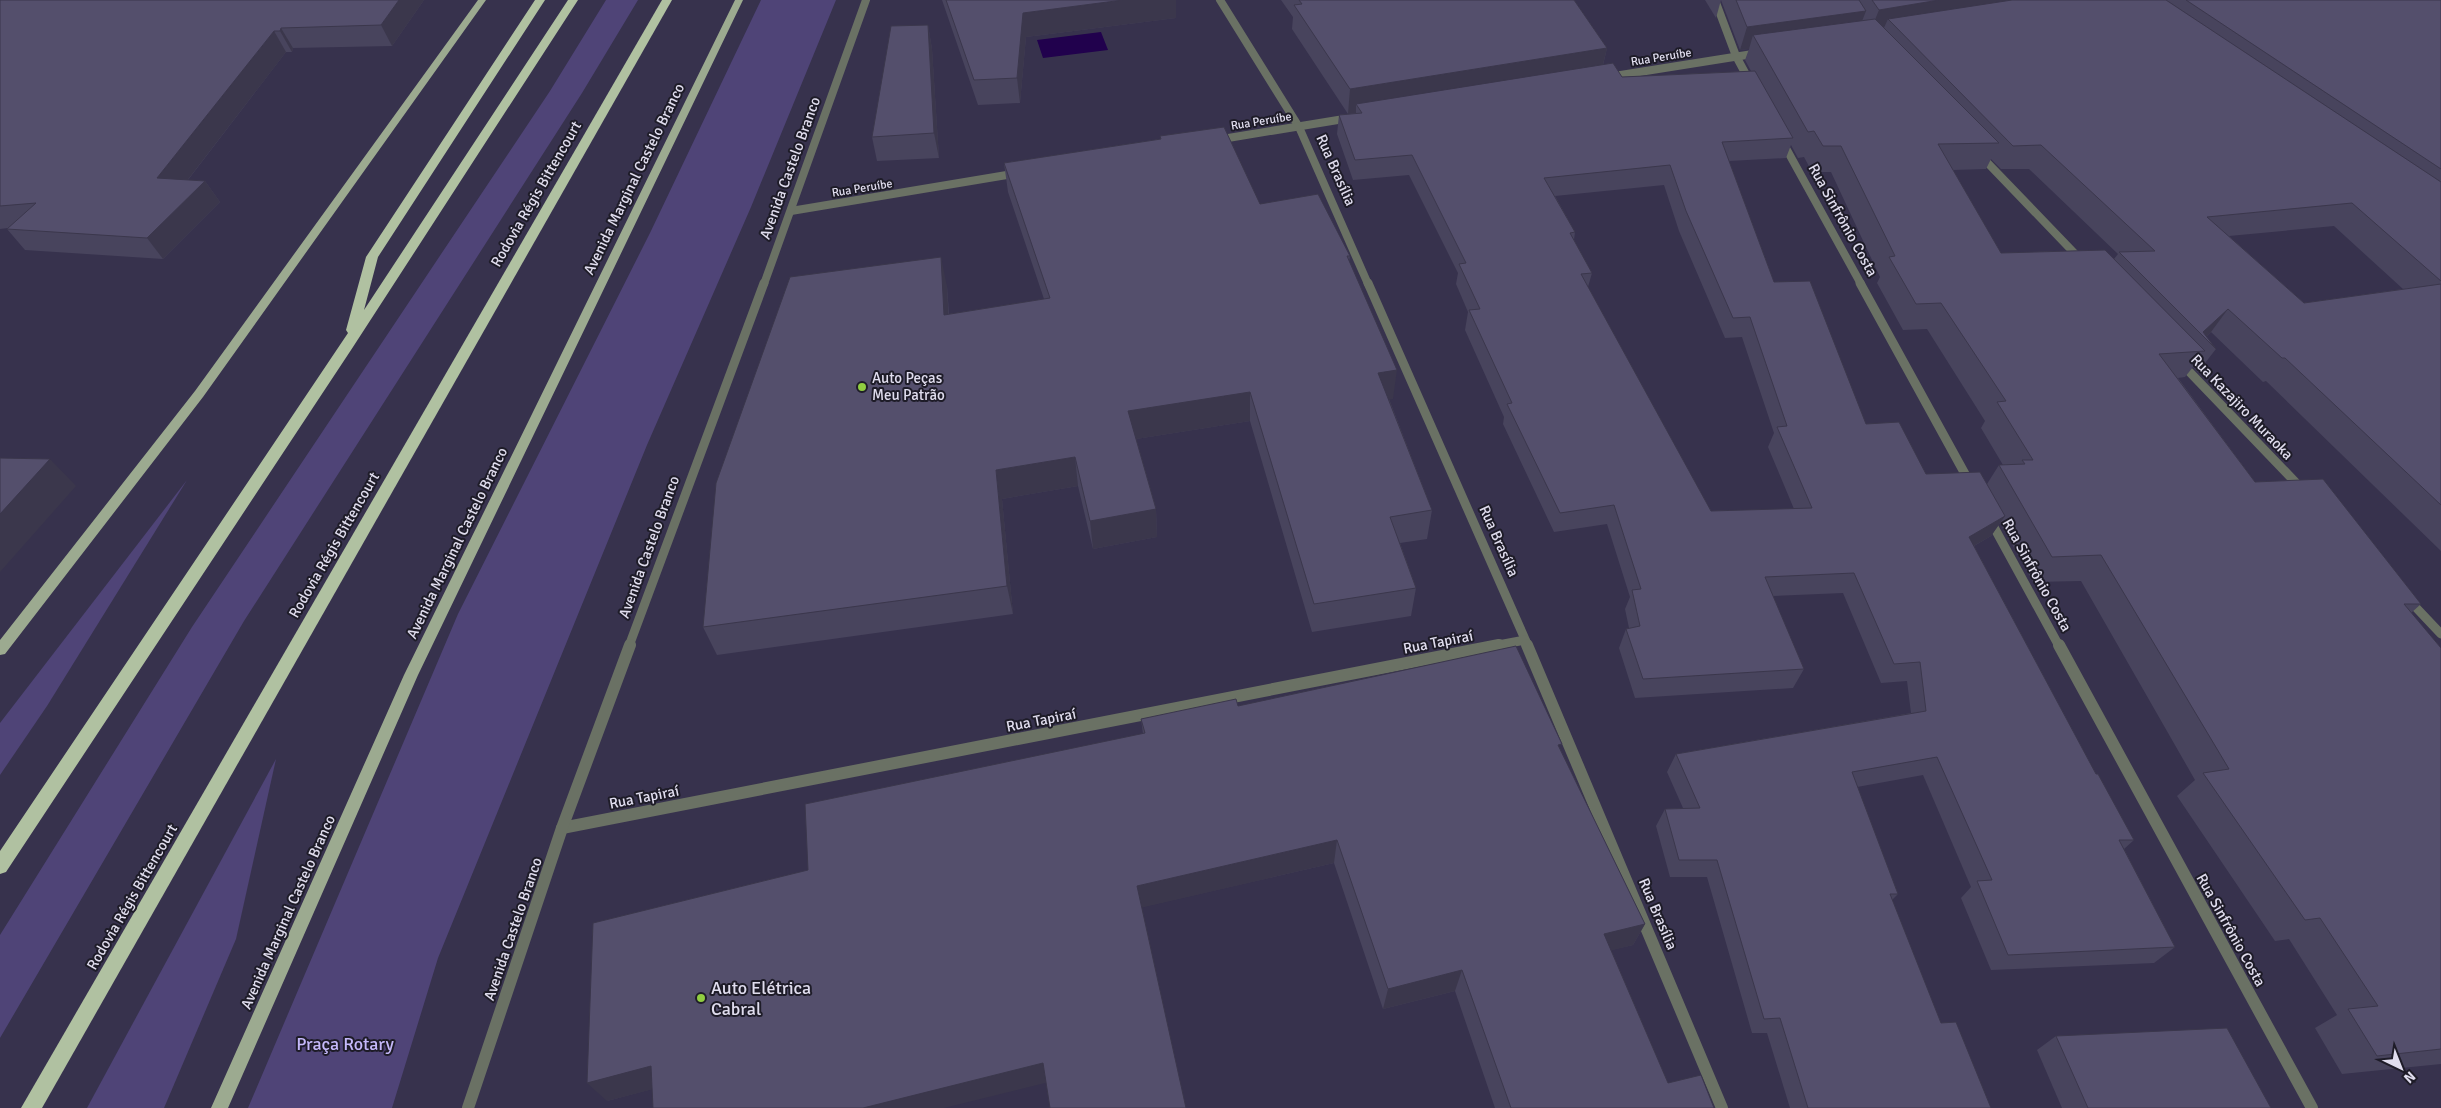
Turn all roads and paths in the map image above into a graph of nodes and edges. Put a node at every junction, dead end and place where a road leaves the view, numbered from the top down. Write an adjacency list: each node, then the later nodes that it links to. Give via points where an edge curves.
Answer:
1 (482, 0): 29 (main road, via 198,394)
2 (540, 0): 21 (highway, via 372,258)
3 (573, 0): 21 (highway)
4 (667, 0): 32 (highway, Rodovia Régis Bittencourt)
5 (739, 0): 33 (main road, Avenida Marginal Castelo Branco, via 411,675)
6 (866, 0): 19 (street, Avenida Castelo Branco)
7 (1220, 0): 14 (street, Rua Brasília)
8 (1715, 0): 10 (street)
9 (1764, 52): 10 (street, Rua Peruíbe)
10 (1736, 56): 11 (street, Rua Peruíbe); 12 (street)
11 (1600, 78)
12 (1755, 91)
13 (1357, 117): 14 (street, Rua Peruíbe)
14 (1299, 126): 16 (street, Rua Peruíbe); 28 (street, Rua Brasília)
15 (1779, 135): 23 (street, Rua Sinfrônio Costa)
16 (1203, 142)
17 (1971, 146): 20 (street)
18 (1031, 171): 19 (street, Rua Peruíbe)
19 (791, 211): 30 (street, Avenida Castelo Branco)
20 (2088, 268)
21 (348, 344): 31 (highway)
22 (2171, 354): 24 (street, Rua Kazajiro Muraoka)
23 (1976, 494)
24 (2310, 497)
25 (1985, 512): 36 (street, Rua Sinfrônio Costa)
26 (2400, 590): 27 (street)
27 (2441, 634)
28 (1525, 640): 30 (street, Rua Tapiraí); 35 (street, Rua Brasília)
29 (0, 650)
30 (562, 828): 34 (street, Avenida Castelo Branco)
31 (0, 866)
32 (31, 1108)
33 (219, 1108)
34 (468, 1108)
35 (1722, 1108)
36 (2312, 1108)

